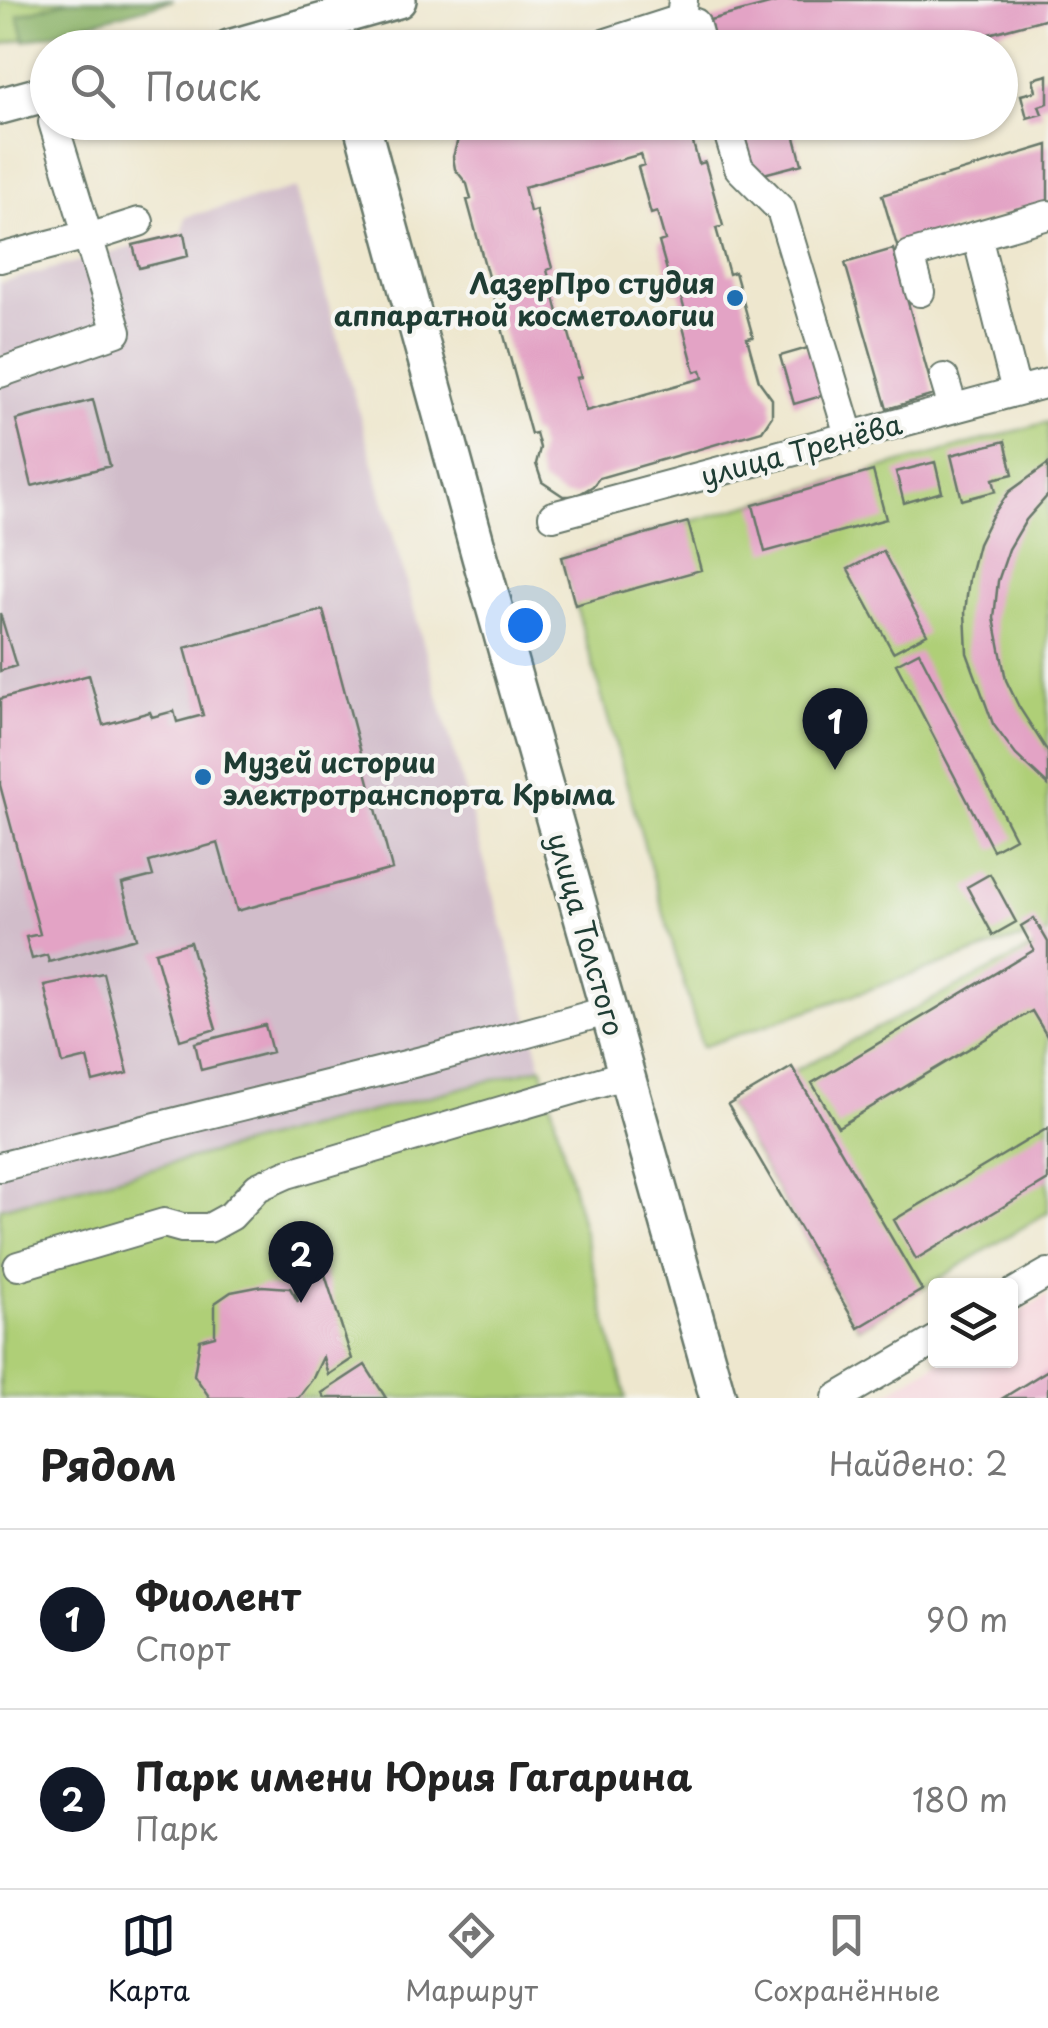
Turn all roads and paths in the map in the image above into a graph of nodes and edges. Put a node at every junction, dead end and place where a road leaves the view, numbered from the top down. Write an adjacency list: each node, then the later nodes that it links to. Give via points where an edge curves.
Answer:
1 (398, 0): 3 (main road)
2 (682, 10): 5 (street); 6 (street)
3 (336, 22): 4 (main road)
4 (303, 30)
5 (634, 30)
6 (697, 30)
7 (30, 105): 8 (main road)
8 (0, 106)
9 (59, 140): 14 (street)
10 (366, 140): 25 (main road, улица Толстого)
11 (730, 140): 23 (street, via 739,168 781,210)
12 (1048, 216): 15 (street)
13 (139, 222): 14 (street)
14 (88, 235): 16 (street); 18 (street, via 118,332)
15 (977, 236): 17 (street, via 910,255); 21 (street)
16 (0, 258)
17 (920, 292)
18 (0, 373)
19 (944, 378): 22 (street)
20 (1048, 382): 21 (street, улица Тренёва)
21 (1016, 391): 22 (street, улица Тренёва)
22 (953, 408): 23 (street, улица Тренёва)
23 (850, 435): 24 (street, улица Тренёва)
24 (554, 516)
25 (609, 1010): 26 (main road, улица Толстого); 27 (street)
26 (627, 1074): 28 (street, via 287,1174 258,1187 211,1239 164,1223); 32 (main road, улица Толстого)
27 (0, 1167)
28 (18, 1266)
29 (1048, 1273): 30 (street)
30 (1018, 1290)
31 (928, 1345): 33 (street)
32 (718, 1398)
33 (837, 1398)

